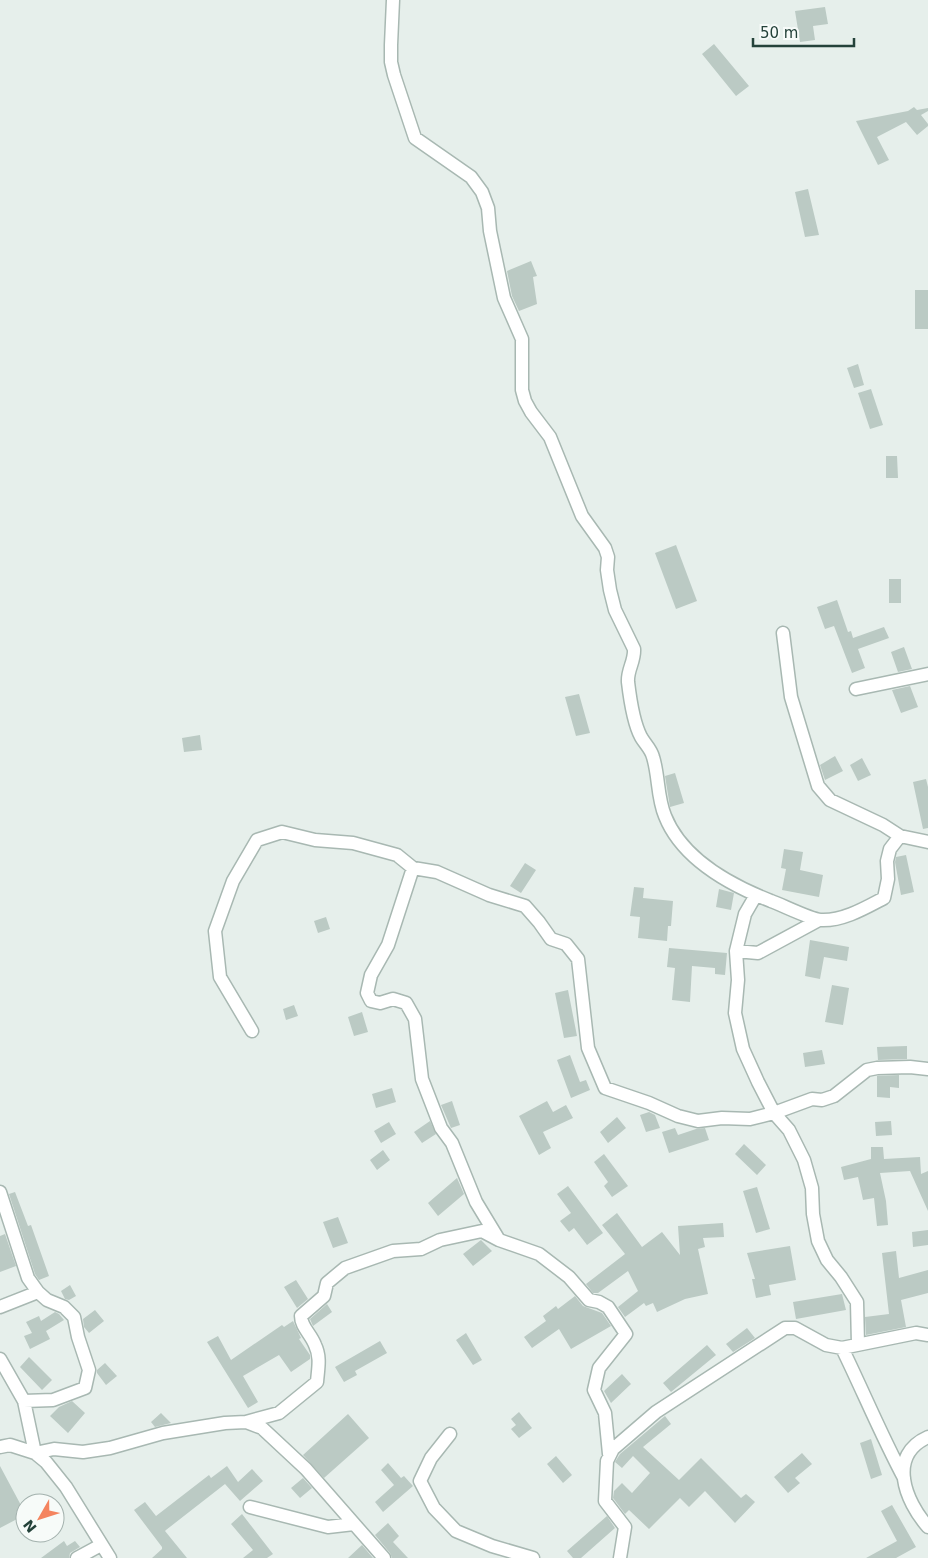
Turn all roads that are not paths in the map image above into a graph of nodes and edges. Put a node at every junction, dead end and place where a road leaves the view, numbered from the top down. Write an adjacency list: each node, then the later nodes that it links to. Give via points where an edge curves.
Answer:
1 (394, 0): 8 (street, via 391,62 415,138 471,177 482,192 488,208 504,298 522,340 525,401 550,437 582,516 608,557 607,570 615,610 634,649 628,682 635,721 652,752 665,816 680,841 701,863)
2 (783, 633): 5 (street, via 791,697 818,786 830,800)
3 (928, 674): 4 (street)
4 (856, 689)
5 (900, 836): 6 (street); 9 (street, via 890,848 884,898 843,917)
6 (928, 842)
7 (412, 868): 11 (street, via 397,855 353,843 314,840 282,832 257,840 233,881 215,931 220,977); 13 (street, via 438,872 489,895 525,906 551,939 566,944 578,959 588,1048 605,1088 698,1121 750,1119); 16 (street, via 388,945 371,975 367,992 371,1001 380,1003 393,998 406,1003 416,1019 422,1078 441,1128 452,1143 476,1202)
8 (756, 894): 9 (street); 10 (street, via 745,914)
9 (820, 920): 10 (street, via 758,953)
10 (736, 951): 13 (street, via 735,1013 743,1049)
11 (252, 1031)
12 (928, 1069): 13 (street, via 867,1070 834,1096 822,1100 812,1098)
13 (774, 1113): 20 (street, via 789,1130 804,1160 812,1188 818,1241 827,1260 857,1302)
14 (0, 1192): 15 (street)
15 (5, 1228): 17 (street)
16 (499, 1240): 24 (street, via 482,1231 440,1240 421,1249 393,1251 346,1268 327,1283 324,1296 301,1316 319,1357 317,1382 280,1412); 29 (street, via 539,1254 569,1277 589,1300 608,1306 626,1334 599,1368 594,1390 605,1412)
17 (38, 1292): 18 (street); 23 (street, via 46,1300 64,1307 74,1318 89,1370 84,1388 54,1400)
18 (0, 1307)
19 (928, 1335): 20 (street, via 916,1333)
20 (858, 1344): 21 (street)
21 (842, 1348): 29 (street, via 826,1345 794,1328 785,1328 656,1412); 30 (street)
22 (0, 1359): 23 (street)
23 (24, 1401): 28 (street)
24 (246, 1422): 28 (street, via 163,1434 83,1452 54,1449); 32 (street, via 262,1428 306,1469)
25 (450, 1434): 38 (street, via 430,1458 420,1481 434,1508 456,1531)
26 (928, 1437): 30 (street, via 912,1447 904,1461)
27 (0, 1447): 28 (street, via 10,1445)
28 (35, 1453): 34 (street, via 66,1487)
29 (609, 1454): 39 (street, via 606,1502 625,1528)
30 (904, 1478): 33 (street, via 907,1495)
31 (250, 1508): 32 (street, via 328,1527)
32 (354, 1524): 37 (street)
33 (928, 1527)
34 (101, 1545): 35 (street); 36 (street)
35 (77, 1558)
36 (110, 1558)
37 (384, 1558)
38 (533, 1558)
39 (620, 1558)

